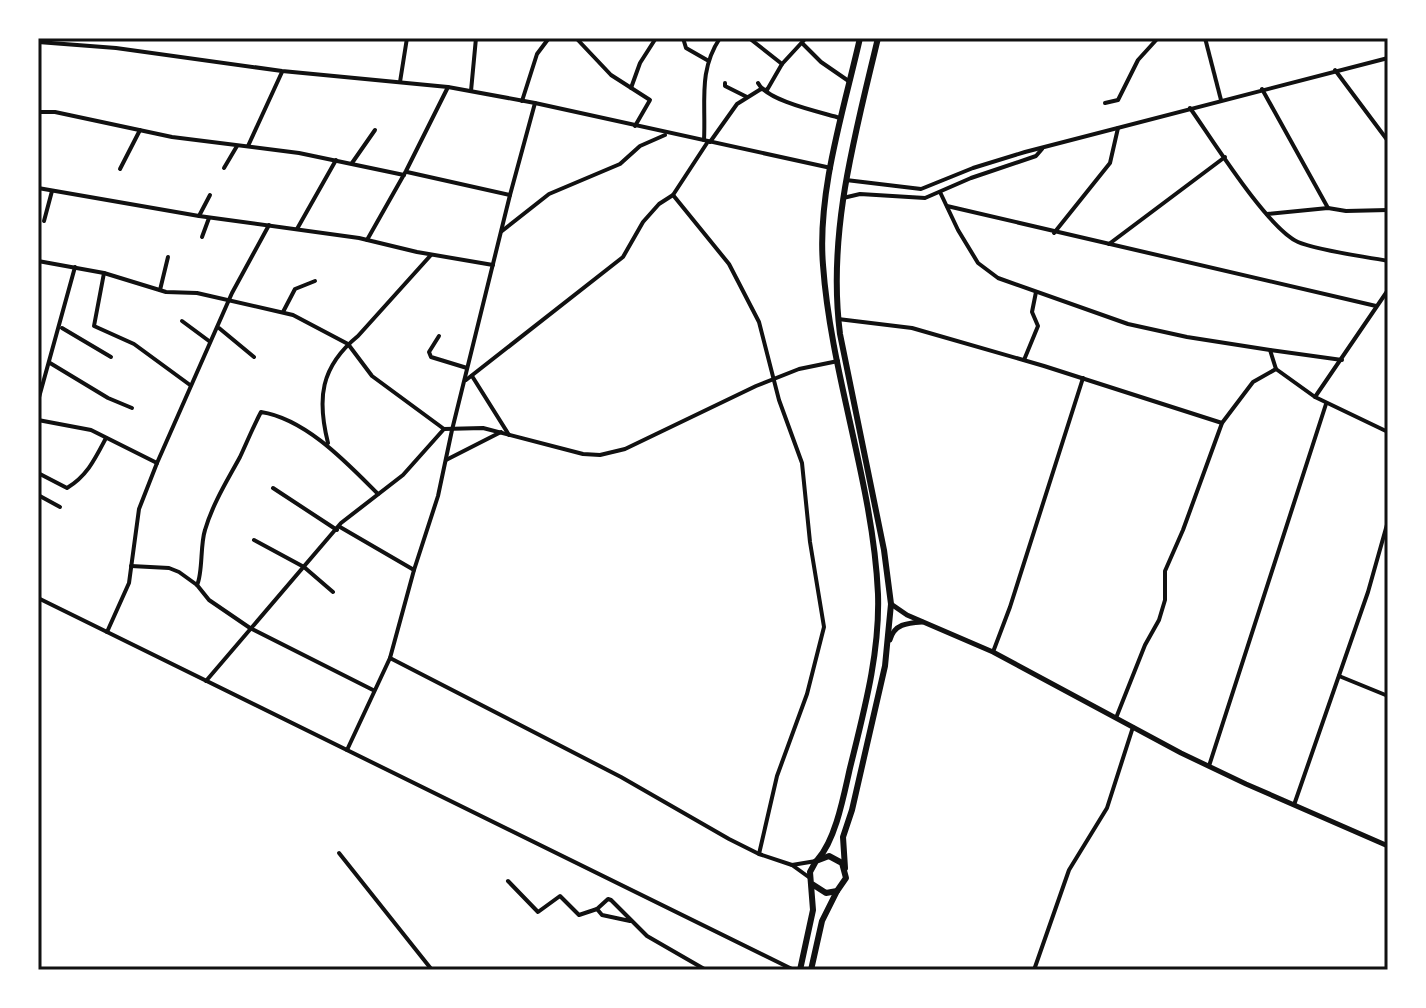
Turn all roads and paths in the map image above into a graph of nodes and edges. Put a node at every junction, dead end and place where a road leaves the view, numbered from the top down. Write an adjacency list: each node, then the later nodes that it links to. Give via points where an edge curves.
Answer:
1 (407, 38): 20 (street)
2 (476, 38): 28 (street)
3 (549, 38): 31 (street, via 537,54)
4 (576, 38): 25 (street)
5 (656, 38): 25 (street)
6 (683, 38): 16 (street, via 686,48)
7 (720, 38): 16 (street)
8 (749, 38): 17 (street)
9 (860, 38): 21 (highway)
10 (878, 38): 54 (highway)
11 (1158, 38): 33 (street, via 1138,60 1118,100)
12 (1205, 38): 30 (street)
13 (804, 41): 17 (street); 21 (street, via 821,62)
14 (38, 42): 19 (street)
15 (1388, 58): 18 (street)
16 (707, 60): 42 (street)
17 (782, 64): 26 (street, via 767,90)
18 (1335, 70): 27 (street); 43 (street)
19 (282, 71): 20 (street); 45 (street)
20 (400, 82): 24 (street)
21 (850, 82): 36 (highway)
22 (725, 83): 29 (street)
23 (758, 83): 26 (street)
24 (448, 87): 28 (street); 53 (street)
25 (631, 88): 37 (street, via 650,100)
26 (761, 89): 29 (street); 36 (street)
27 (1262, 89): 30 (street); 63 (street)
28 (471, 92): 31 (street)
29 (747, 97): 42 (street)
30 (1221, 100): 34 (street)
31 (522, 101): 32 (street)
32 (535, 103): 37 (street); 59 (street)
33 (1105, 103)
34 (1190, 108): 38 (street); 47 (street)
35 (38, 112): 39 (street)
36 (842, 119): 51 (highway)
37 (635, 126): 41 (street)
38 (1118, 127): 46 (street); 72 (street, via 1110,163)
39 (140, 130): 44 (street); 52 (street)
40 (375, 130): 49 (street)
41 (667, 133): 42 (street); 71 (street, via 640,146 620,164 549,194)
42 (707, 141): 51 (street); 60 (street)
43 (1388, 141)
44 (237, 145): 45 (street); 50 (street)
45 (248, 146): 48 (street)
46 (1044, 147): 54 (street, via 921,189); 57 (street, via 1036,156)
47 (1225, 157): 65 (street); 75 (street)
48 (336, 160): 49 (street); 70 (street)
49 (352, 163): 53 (street)
50 (224, 168)
51 (831, 168): 102 (highway, via 822,262)
52 (120, 169)
53 (405, 173): 59 (street); 74 (street)
54 (846, 180): 61 (highway)
55 (38, 188): 56 (street)
56 (52, 191): 66 (street); 68 (street)
57 (940, 192): 61 (street, via 919,198 860,194); 62 (street)
58 (210, 195): 66 (street)
59 (510, 195): 71 (street)
60 (673, 195): 105 (street, via 643,222 623,257); 107 (street, via 729,264 759,322)
61 (842, 199): 90 (highway)
62 (947, 206): 72 (street); 86 (street, via 978,263 998,278)
63 (1328, 208): 64 (street); 65 (street)
64 (1388, 210)
65 (1265, 214): 79 (street, via 1299,242)
66 (199, 216): 67 (street)
67 (209, 218): 69 (street); 73 (street)
68 (44, 221)
69 (269, 225): 70 (street); 87 (street)
70 (297, 229): 74 (street)
71 (501, 231): 80 (street)
72 (1054, 233): 75 (street)
73 (202, 237)
74 (367, 240): 76 (street)
75 (1109, 244): 88 (street)
76 (431, 255): 80 (street); 96 (street)
77 (168, 257): 84 (street)
78 (38, 261): 81 (street)
79 (1388, 261)
80 (493, 265): 105 (street)
81 (75, 267): 82 (street); 92 (street)
82 (104, 273): 84 (street); 108 (street, via 94,326 134,344)
83 (315, 281): 89 (street, via 295,289)
84 (160, 290): 87 (street)
85 (1388, 290): 88 (street)
86 (1036, 292): 97 (street, via 1128,324); 100 (street, via 1032,312 1038,326)
87 (230, 300): 89 (street); 93 (street)
88 (1376, 306): 101 (street)
89 (283, 312): 96 (street)
90 (838, 319): 100 (street, via 912,328); 138 (highway)
91 (182, 321): 95 (street)
92 (60, 327): 98 (street); 103 (street)
93 (218, 328): 95 (street); 99 (street)
94 (439, 336): 105 (street, via 431,357)
95 (210, 341): 108 (street)
96 (348, 344): 115 (street, via 372,376); 121 (street, via 323,381)
97 (1270, 350): 101 (street); 104 (street)
98 (111, 357)
99 (254, 357)
100 (1024, 360): 106 (street)
101 (1342, 360): 109 (street)
102 (838, 361): 107 (street); 157 (highway, via 872,547 877,628 841,803 828,845)
103 (50, 363): 110 (street); 112 (street)
104 (1276, 369): 109 (street); 114 (street, via 1253,382)
105 (468, 373): 116 (street); 119 (street)
106 (1083, 378): 114 (street); 143 (street)
107 (773, 379): 119 (street, via 611,454 583,454); 156 (street, via 802,463 824,627 777,776)
108 (190, 385): 123 (street)
109 (1315, 397): 111 (street)
110 (38, 401)
111 (1326, 404): 118 (street); 152 (street)
112 (132, 408)
113 (38, 420): 120 (street)
114 (1222, 423): 149 (street, via 1165,571 1159,620)
115 (444, 429): 116 (street); 126 (street, via 403,475)
116 (452, 430): 117 (street); 122 (street)
117 (501, 432): 119 (street); 122 (street)
118 (1388, 432)
119 (509, 435)
120 (106, 437): 123 (street); 124 (street, via 83,478 71,486)
121 (328, 445): 126 (street); 135 (street, via 261,412 204,531)
122 (446, 460): 134 (street)
123 (157, 463): 132 (street, via 139,509)
124 (38, 473)
125 (273, 488): 130 (street)
126 (378, 494): 130 (street)
127 (38, 495): 128 (street)
128 (60, 507)
129 (1388, 521): 145 (street)
130 (338, 528): 133 (street); 134 (street)
131 (254, 540): 133 (street)
132 (131, 566): 135 (street, via 169,568); 141 (street)
133 (304, 567): 136 (street); 140 (street)
134 (414, 570): 144 (street)
135 (197, 585): 140 (street, via 209,600)
136 (333, 592)
137 (38, 598): 141 (street)
138 (891, 604): 139 (street); 142 (highway)
139 (923, 621): 142 (street, via 900,626); 143 (street)
140 (250, 628): 146 (street); 147 (street)
141 (107, 632): 146 (street)
142 (890, 640): 159 (highway, via 844,829)
143 (993, 652): 149 (street)
144 (390, 658): 147 (street); 156 (street)
145 (1339, 676): 148 (street); 153 (street)
146 (206, 681): 151 (street)
147 (374, 690): 151 (street)
148 (1388, 696)
149 (1116, 718): 150 (street)
150 (1133, 727): 152 (street); 170 (street, via 1107,808 1069,870)
151 (347, 750): 167 (street)
152 (1209, 766): 153 (street)
153 (1294, 805): 154 (street)
154 (1388, 846)
155 (339, 853): 165 (street)
156 (759, 854): 158 (street)
157 (817, 860): 158 (street); 159 (highway, via 834,857); 161 (highway)
158 (792, 865): 161 (street)
159 (845, 868): 162 (highway, via 846,878)
160 (508, 881): 163 (street, via 538,912 560,896 579,915)
161 (811, 881): 162 (highway, via 820,891); 168 (highway, via 813,910)
162 (837, 891): 169 (highway, via 822,921)
163 (597, 909): 164 (street); 164 (street, via 611,900)
164 (630, 921): 166 (street)
165 (432, 970)
166 (706, 970)
167 (794, 970)
168 (800, 970)
169 (811, 970)
170 (1034, 970)

